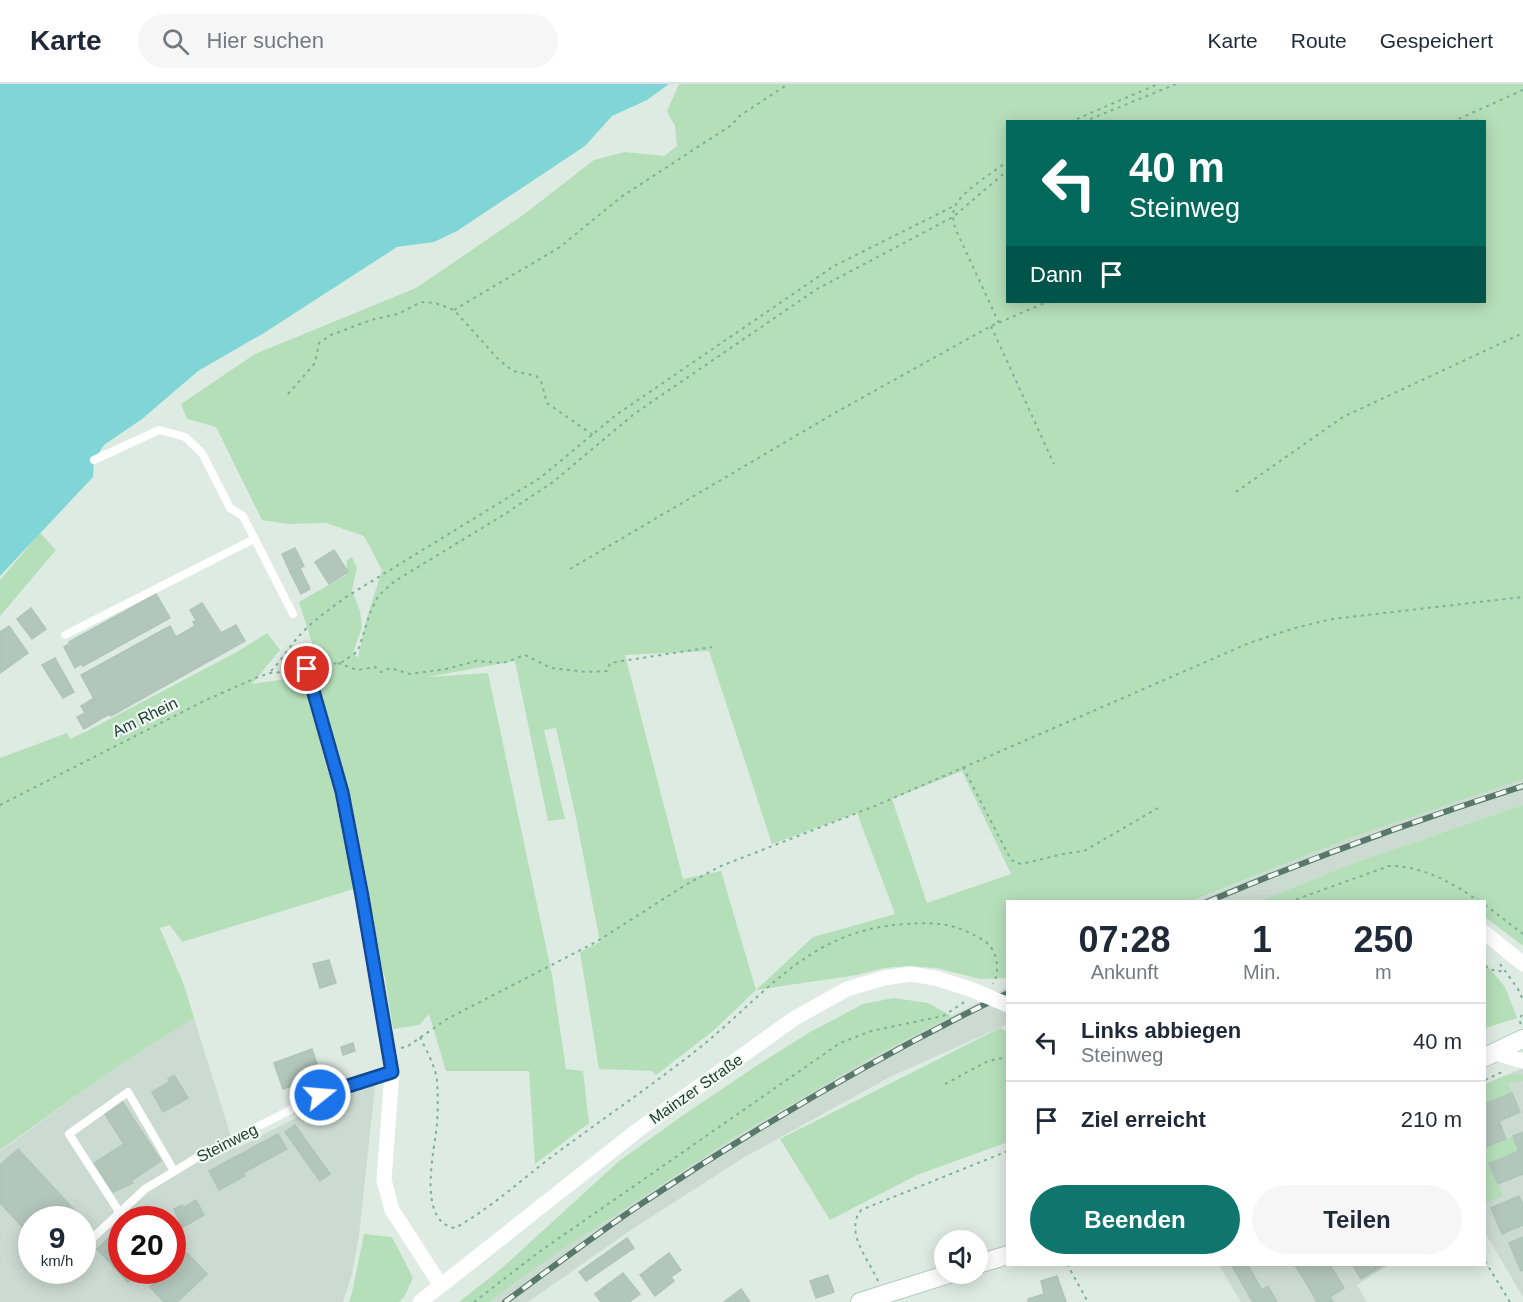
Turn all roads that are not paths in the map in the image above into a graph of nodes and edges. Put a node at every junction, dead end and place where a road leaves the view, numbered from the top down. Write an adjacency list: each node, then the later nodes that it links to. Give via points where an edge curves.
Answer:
1 (94, 459): 2 (lane, via 159,430 185,437 202,453 230,508 243,516)
2 (254, 539): 3 (lane); 4 (lane)
3 (293, 614)
4 (65, 635)
5 (307, 669): 12 (street, via 342,792)
6 (1486, 934): 7 (street)
7 (1522, 965)
8 (1006, 1004): 21 (street, Mainzer Straße, bridge, via 969,994 935,978 911,974 847,989 795,1018 638,1130)
9 (1523, 1039): 10 (main road)
10 (1490, 1055): 11 (street)
11 (1523, 1061)
12 (392, 1072): 13 (lane, Steinweg, via 320,1095); 21 (street, via 384,1180 392,1210)
13 (174, 1171): 14 (lane, via 128,1092 69,1134); 15 (lane, Steinweg)
14 (115, 1206)
15 (127, 1206)
16 (108, 1224): 17 (lane, Steinweg)
17 (96, 1235)
18 (1006, 1256): 19 (main road)
19 (988, 1261)
20 (934, 1280): 22 (main road)
21 (441, 1284): 23 (street, Mainzer Straße)
22 (895, 1295): 24 (main road)
23 (420, 1302)
24 (860, 1302)

